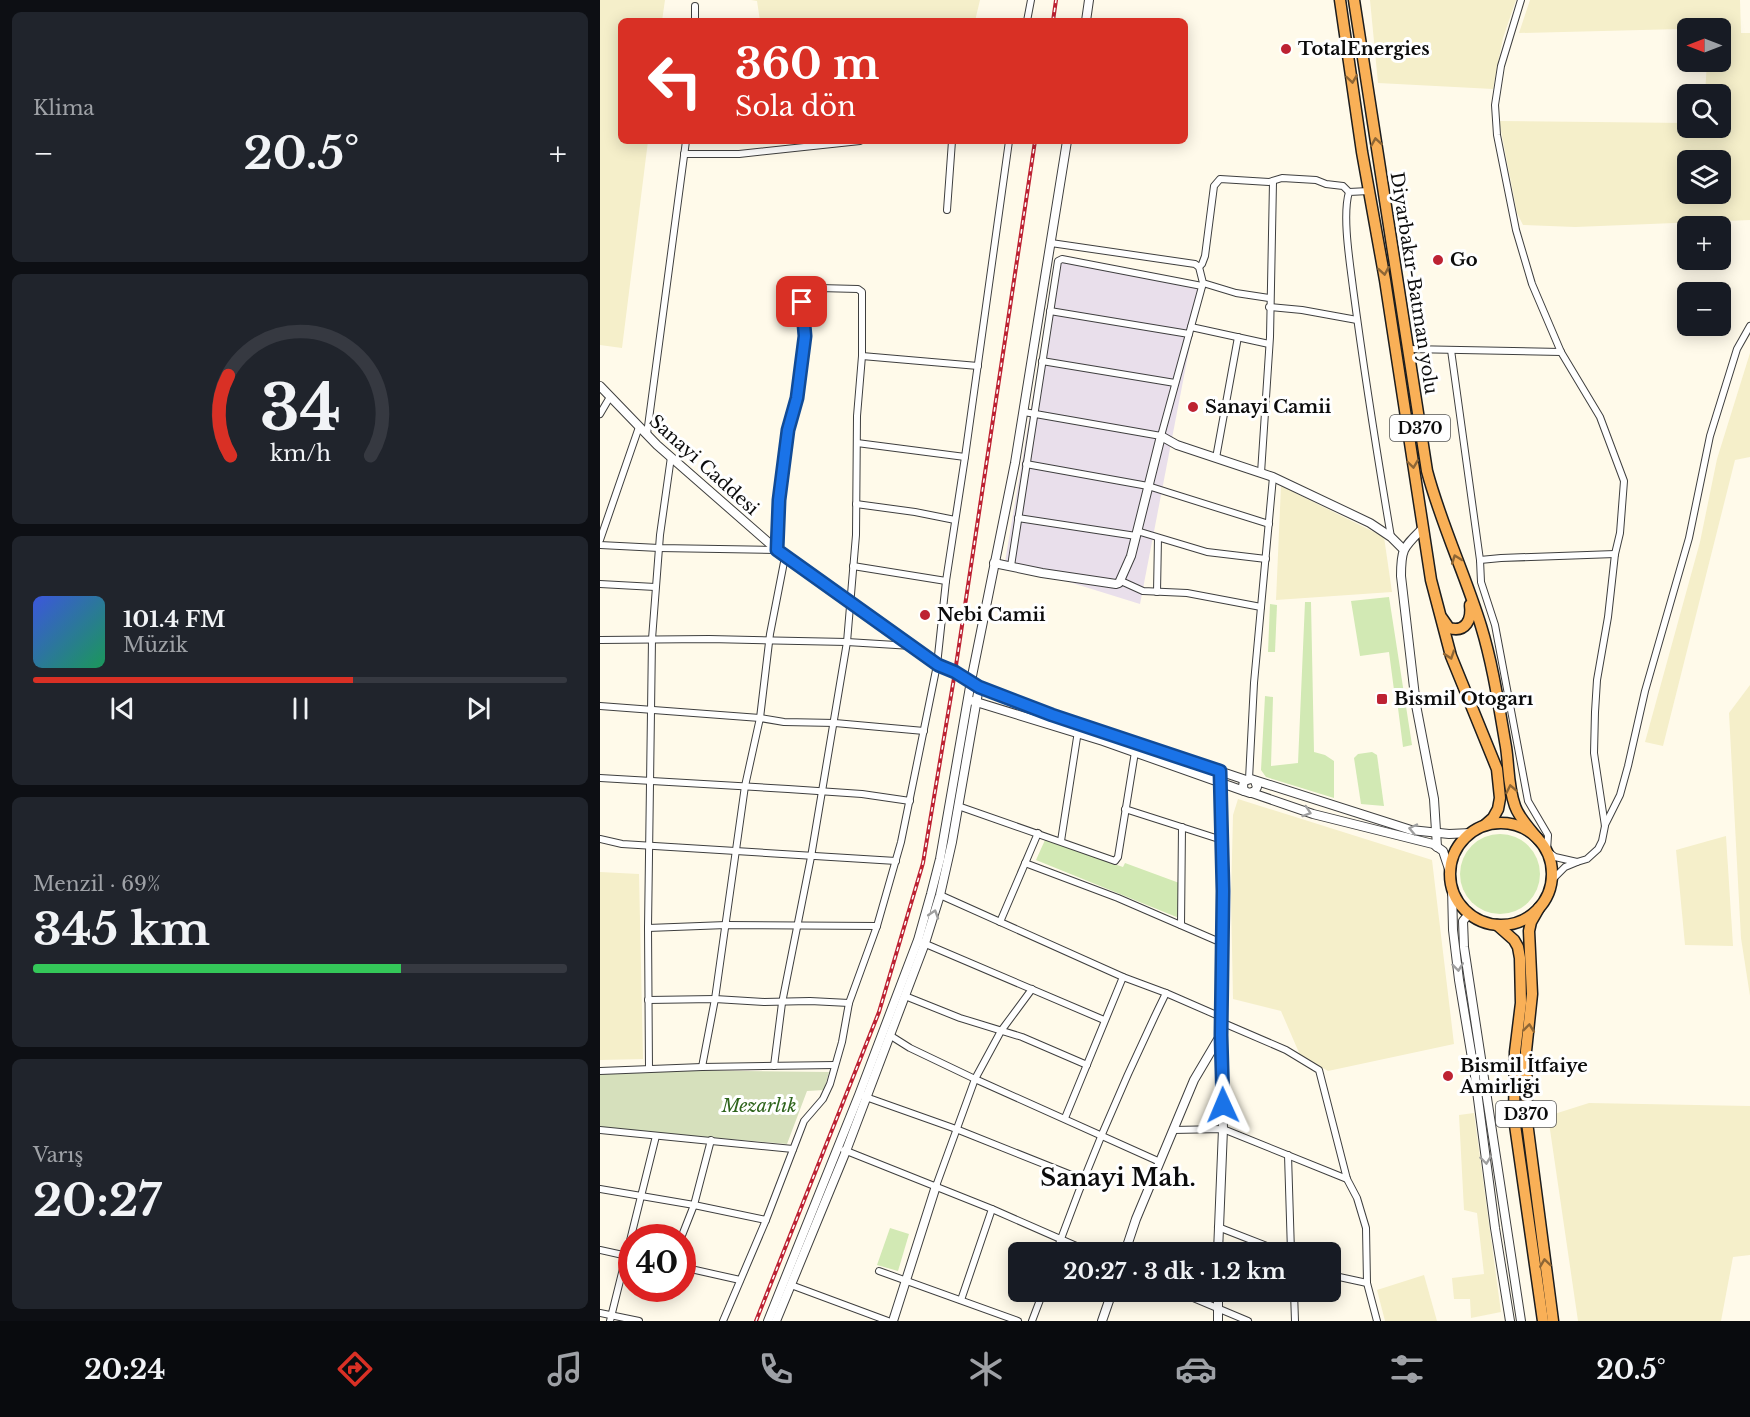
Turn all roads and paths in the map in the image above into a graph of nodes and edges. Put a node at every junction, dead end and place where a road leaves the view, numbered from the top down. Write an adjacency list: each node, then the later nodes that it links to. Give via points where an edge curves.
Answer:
1 (1031, 0): 8 (street)
2 (1089, 0): 9 (street)
3 (1340, 0): 17 (highway, Diyarbakır-Batman yolu / D370, one-way to 17)
4 (1354, 0): 31 (highway, Diyarbakır-Batman yolu / D370, one-way to 4)
5 (1521, 0): 33 (street, via 1502,66 1496,105 1497,135 1519,240 1532,284)
6 (695, 6): 7 (street)
7 (695, 18)
8 (1028, 18)
9 (1086, 18)
10 (686, 144): 15 (street)
11 (833, 144): 15 (street, via 739,154)
12 (952, 144): 19 (street)
13 (1009, 144): 36 (street)
14 (1067, 144): 20 (street)
15 (684, 154): 44 (street)
16 (1273, 182): 18 (street, via 1282,178 1316,180 1343,186); 21 (street, via 1224,178 1216,182 1205,256); 23 (street)
17 (1369, 191): 18 (street); 58 (highway, Diyarbakır-Batman yolu / D370, one-way to 58)
18 (1349, 192): 26 (street, via 1348,249)
19 (947, 210)
20 (1051, 243): 21 (street); 40 (street)
21 (1199, 267): 22 (street)
22 (1203, 284): 23 (street); 25 (street, via 1062,259 1058,262); 28 (street)
23 (1269, 298): 24 (street)
24 (1269, 307): 26 (street); 30 (street)
25 (1050, 311): 28 (street); 35 (street)
26 (1357, 320): 60 (street)
27 (1750, 326): 110 (street, via 1737,349 1710,436 1689,538 1628,766)
28 (1190, 330): 29 (street); 37 (street)
29 (1238, 337): 30 (street); 49 (street)
30 (1269, 344): 51 (street)
31 (1408, 349): 32 (street); 77 (highway, Diyarbakır-Batman yolu / D370, one-way to 31, via 1423,451)
32 (1451, 350): 33 (street); 69 (street)
33 (1561, 352): 66 (street, via 1600,417 1623,481)
34 (862, 356): 36 (street); 46 (street); 65 (street, via 862,292 819,288 803,292 805,336 797,398 788,430)
35 (1042, 361): 37 (street); 42 (street)
36 (978, 366): 48 (street)
37 (1175, 383): 45 (street)
38 (600, 386): 39 (street, Sanayi Caddesi)
39 (610, 397): 41 (street); 43 (street, Sanayi Caddesi)
40 (1024, 412): 42 (street); 70 (street)
41 (600, 414)
42 (1034, 414): 45 (street); 50 (street)
43 (639, 427): 44 (street, Sanayi Caddesi); 62 (street)
44 (647, 434): 47 (street, Sanayi Caddesi)
45 (1161, 436): 49 (street); 53 (street)
46 (857, 443): 48 (street); 54 (street)
47 (671, 457): 63 (street); 65 (street, Sanayi Caddesi)
48 (965, 458): 56 (street)
49 (1216, 458): 51 (street)
50 (1026, 464): 53 (street); 55 (street)
51 (1262, 473): 52 (street)
52 (1273, 477): 57 (street); 60 (street)
53 (1148, 486): 57 (street); 59 (street)
54 (856, 504): 56 (street); 71 (street)
55 (1018, 518): 59 (street); 72 (street)
56 (955, 520): 73 (street)
57 (1269, 524): 68 (street)
58 (1422, 529): 64 (street); 81 (highway, Diyarbakır-Batman yolu / D370)
59 (1136, 534): 61 (street); 74 (street)
60 (1391, 537): 64 (street)
61 (1158, 538): 68 (street, via 1207,552); 78 (street)
62 (600, 542): 63 (street)
63 (659, 548): 65 (street); 76 (street)
64 (1403, 549): 114 (street, via 1401,576 1416,705)
65 (777, 550): 67 (street, Sanayi Caddesi)
66 (1615, 554): 69 (street); 110 (street, via 1595,712 1594,753)
67 (785, 557): 79 (street, Sanayi Caddesi); 84 (street)
68 (1266, 559): 80 (street)
69 (1480, 561): 122 (street, via 1481,582 1495,625 1528,801 1548,834)
70 (994, 563): 72 (street); 88 (street)
71 (853, 566): 73 (street); 79 (street)
72 (1011, 566): 74 (street, via 1116,584)
73 (946, 581): 87 (street)
74 (1121, 581): 78 (street, via 1138,590)
75 (600, 584): 76 (street)
76 (655, 587): 82 (street)
77 (1468, 590): 81 (highway, via 1471,612 1467,625 1461,629 1445,625); 116 (highway, Diyarbakır-Batman yolu / D370, one-way to 77, via 1515,807 1492,673)
78 (1157, 591): 80 (street)
79 (851, 602): 85 (street); 86 (street, Sanayi Caddesi)
80 (1261, 607): 100 (street)
81 (1438, 609): 109 (highway, Diyarbakır-Batman yolu / D370, one-way to 109, via 1450,656 1497,769 1498,809)
82 (652, 639): 83 (street); 84 (street); 92 (street)
83 (600, 640)
84 (770, 641): 85 (street); 93 (street)
85 (847, 642): 86 (street); 94 (street)
86 (913, 646): 87 (street, Sanayi Caddesi)
87 (938, 665): 88 (street, Sanayi Caddesi); 96 (street)
88 (971, 681): 89 (street, Sanayi Caddesi); 90 (street)
89 (979, 687): 90 (street); 95 (street, Sanayi Caddesi)
90 (972, 700): 95 (street); 107 (street); 140 (street)
91 (600, 706): 92 (street)
92 (651, 710): 93 (street); 101 (street)
93 (760, 718): 94 (street); 103 (street)
94 (835, 723): 96 (street); 105 (street)
95 (1079, 729): 97 (street); 98 (street); 118 (street)
96 (924, 731): 106 (street)
97 (1135, 752): 102 (street); 108 (street)
98 (1220, 771): 100 (street); 102 (street)
99 (600, 778): 101 (street)
100 (1250, 780): 104 (street, via 1243,784); 104 (street, via 1257,789); 114 (street, one-way to 100, via 1411,830)
101 (650, 782): 103 (street); 119 (street)
102 (1220, 782): 104 (street); 117 (street)
103 (745, 786): 105 (street); 121 (street)
104 (1248, 792): 120 (street, one-way to 120)
105 (822, 793): 106 (street); 123 (street)
106 (910, 801): 124 (street)
107 (958, 806): 113 (street); 130 (street)
108 (1125, 809): 111 (street); 118 (street, via 1115,861)
109 (1485, 825): 112 (highway); 116 (highway, via 1513,824)
110 (1605, 826): 125 (street, via 1598,849 1587,859)
111 (1182, 827): 117 (street); 135 (street)
112 (1471, 832): 114 (street); 127 (highway, via 1453,857)
113 (1038, 833): 118 (street); 126 (street)
114 (1438, 833): 120 (street)
115 (600, 839): 119 (street)
116 (1538, 839): 122 (highway)
117 (1222, 840): 141 (street)
118 (1061, 841)
119 (649, 846): 121 (street); 139 (street)
120 (1437, 847): 127 (street, via 1443,851)
121 (736, 851): 123 (street); 137 (street)
122 (1547, 851): 125 (street); 128 (highway)
123 (811, 857): 124 (street); 134 (street)
124 (896, 861): 138 (street)
125 (1576, 862): 128 (street)
126 (1025, 863): 133 (street); 135 (street)
127 (1450, 872): 129 (highway)
128 (1552, 880): 131 (highway)
129 (1452, 888): 132 (highway); 224 (street, one-way to 224, via 1459,980)
130 (940, 895): 133 (street); 140 (street, one-way to 130)
131 (1539, 908): 136 (highway, via 1513,924); 227 (highway, D370, one-way to 131, via 1526,1100 1532,994 1529,931)
132 (1469, 914): 136 (highway); 225 (street, via 1462,921 1464,947)
133 (1000, 922): 142 (street)
134 (797, 925): 137 (street); 138 (street); 148 (street)
135 (1181, 925): 141 (street)
136 (1497, 925): 226 (highway, D370, via 1514,940 1520,958 1514,1118)
137 (726, 926): 139 (street); 146 (street)
138 (877, 926): 149 (street)
139 (648, 928): 147 (street)
140 (922, 942): 143 (street); 145 (street); 162 (street)
141 (1222, 943): 150 (street)
142 (1123, 977): 144 (street); 151 (street)
143 (1032, 989): 151 (street); 152 (street)
144 (1167, 993): 150 (street); 168 (street)
145 (905, 996): 152 (street); 154 (street)
146 (715, 999): 147 (street); 148 (street); 157 (street)
147 (648, 1000): 159 (street)
148 (782, 1002): 149 (street); 158 (street)
149 (849, 1003): 155 (street)
150 (1221, 1019): 153 (street); 175 (street, via 1319,1070)
151 (1104, 1020): 156 (street)
152 (1001, 1031): 156 (street); 161 (street)
153 (1221, 1035): 165 (street); 167 (street, via 1194,1080)
154 (891, 1036): 161 (street); 162 (street)
155 (835, 1065): 158 (street); 171 (street, via 823,1099 804,1121)
156 (1087, 1065): 163 (street)
157 (702, 1066): 158 (street); 159 (street)
158 (774, 1066)
159 (649, 1068): 160 (street)
160 (600, 1071)
161 (975, 1079): 163 (street); 164 (street)
162 (863, 1096): 164 (street); 172 (street)
163 (1065, 1119): 168 (street)
164 (956, 1129): 176 (street); 177 (street)
165 (1223, 1129): 167 (street); 173 (street); 185 (street)
166 (600, 1130): 169 (street)
167 (1173, 1130): 174 (street)
168 (1101, 1135): 174 (street); 176 (street)
169 (656, 1136): 170 (street); 179 (street)
170 (711, 1140): 171 (street); 180 (street)
171 (793, 1149): 182 (street)
172 (842, 1149): 177 (street); 200 (street); 213 (street)
173 (1288, 1155): 175 (street); 191 (street)
174 (1160, 1162): 188 (street)
175 (1347, 1179): 199 (street, via 1366,1228)
176 (1084, 1180): 186 (street)
177 (936, 1186): 181 (street); 198 (street)
178 (600, 1189): 179 (street)
179 (642, 1196): 180 (street); 183 (street)
180 (693, 1205): 182 (street); 184 (street)
181 (992, 1209): 186 (street); 202 (street)
182 (766, 1221): 197 (street)
183 (635, 1224)
184 (686, 1224)
185 (1218, 1227): 189 (street); 190 (street)
186 (1061, 1240): 187 (street)
187 (1066, 1242)
188 (1129, 1242)
189 (1218, 1242)
190 (1256, 1242)
191 (1291, 1242)
192 (600, 1250): 193 (street)
193 (618, 1254)
194 (696, 1271): 197 (street)
195 (879, 1271): 198 (street)
196 (1341, 1277): 199 (street)
197 (740, 1280): 212 (street)
198 (906, 1280): 202 (street); 216 (street)
199 (1367, 1283): 223 (street)
200 (791, 1286): 214 (street); 215 (street)
201 (618, 1290): 210 (street)
202 (961, 1300): 217 (street)
203 (1039, 1302): 218 (street)
204 (1109, 1302): 219 (street)
205 (1202, 1302): 208 (street)
206 (1218, 1302): 208 (street)
207 (1294, 1302): 222 (street)
208 (1218, 1309): 220 (street); 221 (street)
209 (600, 1313): 210 (street)
210 (610, 1318): 211 (street)
211 (639, 1321)
212 (723, 1321)
213 (768, 1321)
214 (777, 1321)
215 (888, 1321)
216 (893, 1321)
217 (1018, 1321)
218 (1032, 1321)
219 (1102, 1321)
220 (1218, 1321)
221 (1248, 1321)
222 (1294, 1321)
223 (1377, 1321)
224 (1510, 1321)
225 (1521, 1321)
226 (1543, 1321)
227 (1553, 1321)

